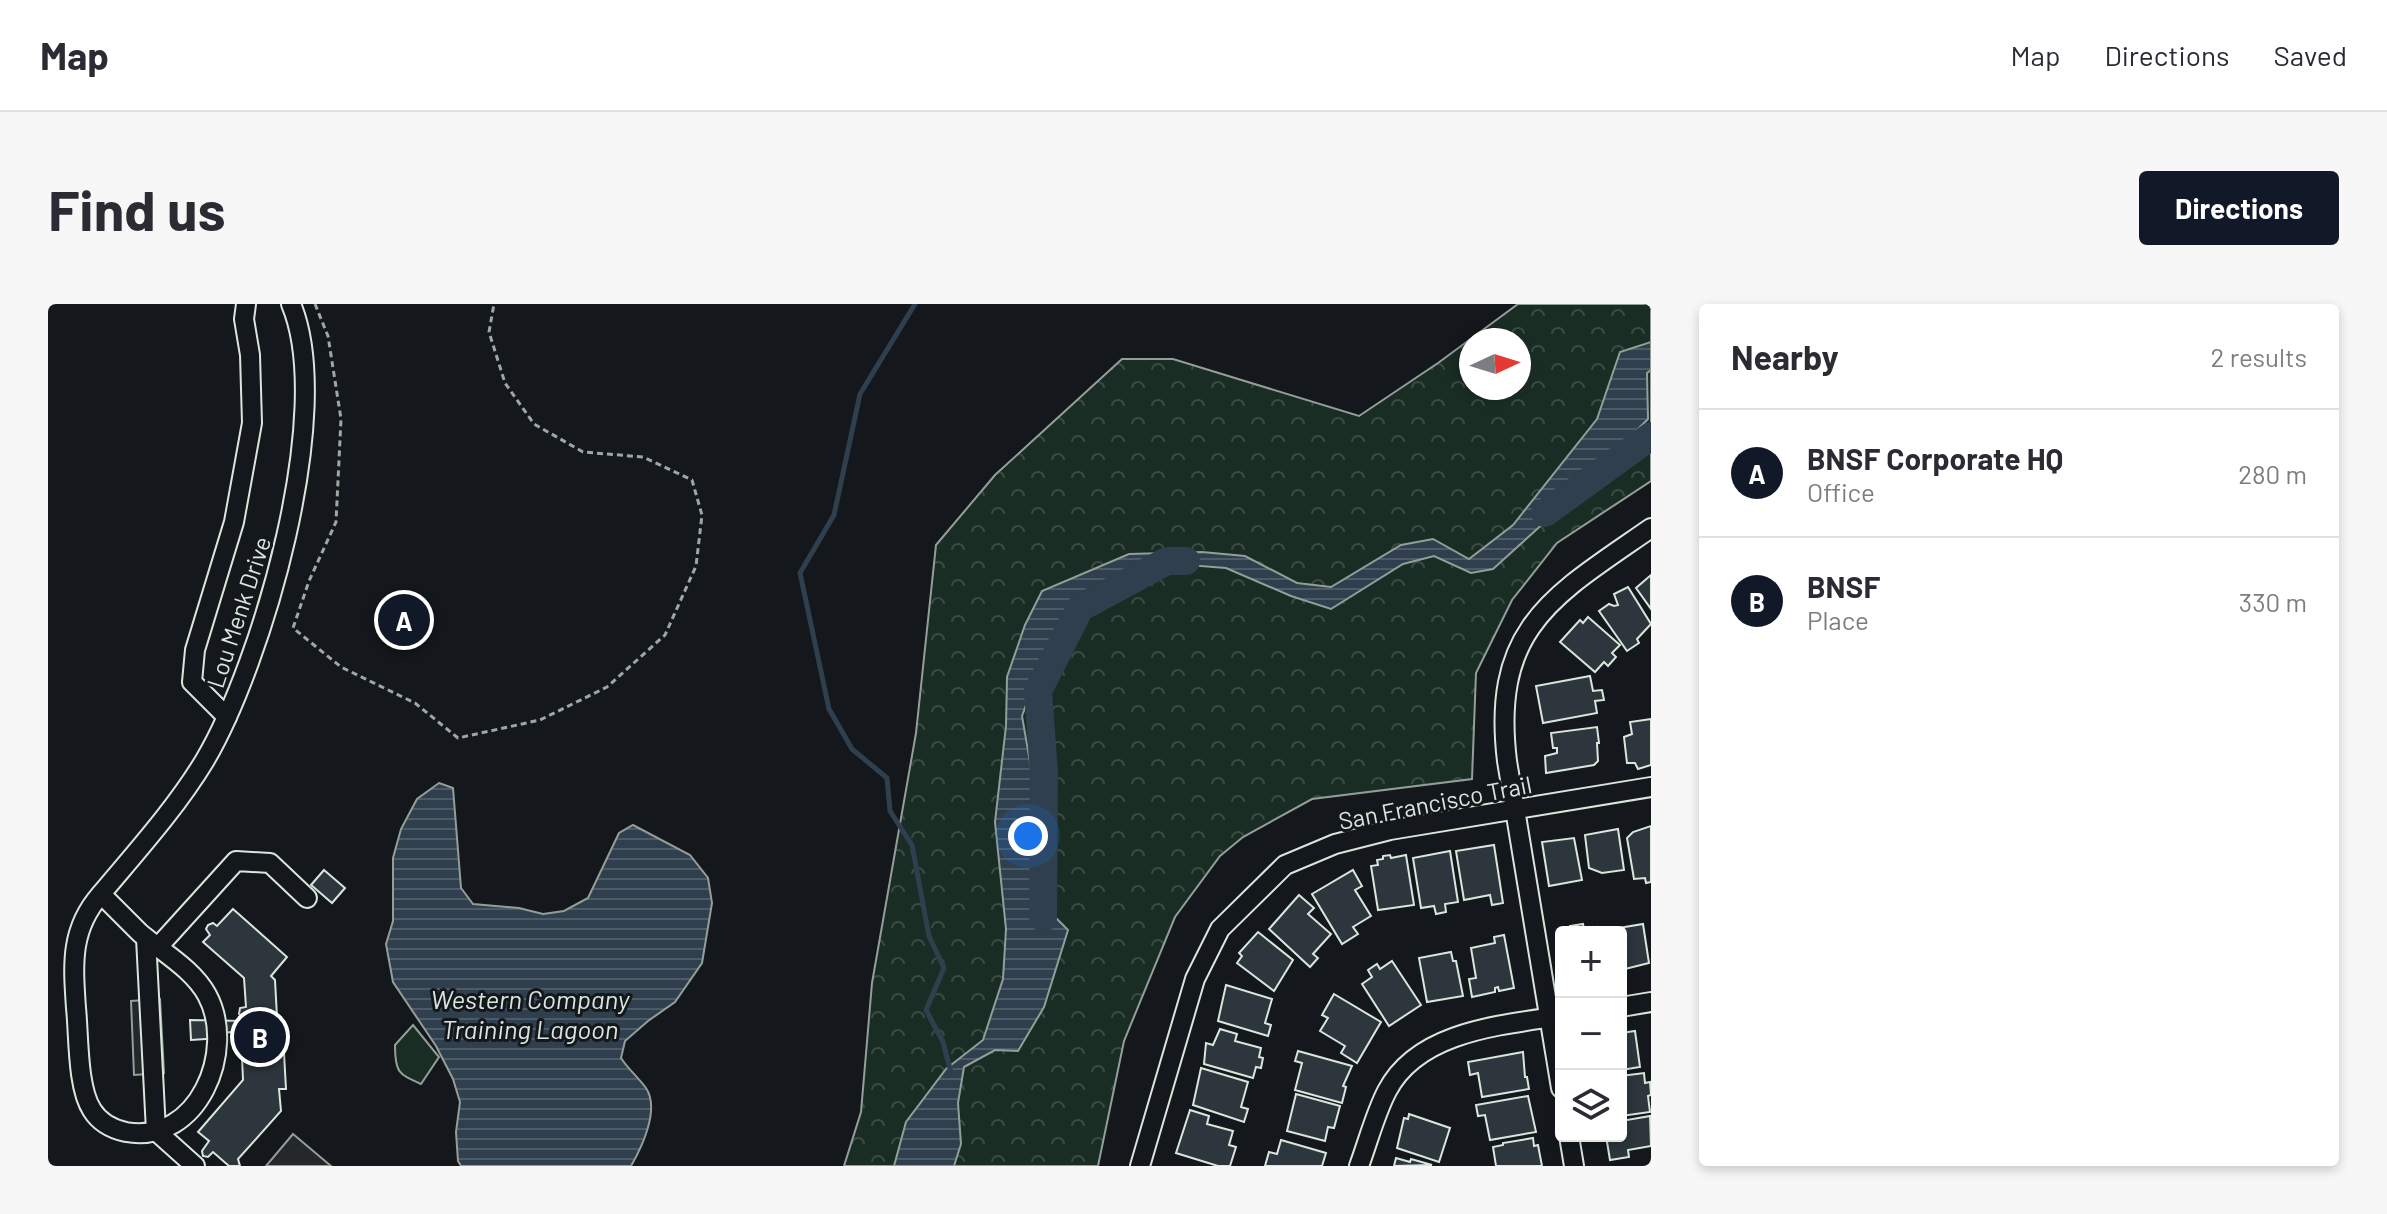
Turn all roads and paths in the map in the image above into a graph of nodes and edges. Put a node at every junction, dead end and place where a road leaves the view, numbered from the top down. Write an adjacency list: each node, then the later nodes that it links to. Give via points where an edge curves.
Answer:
1 (246, 304): 6 (street, via 252,423 234,522 195,650 192,682)
2 (291, 304): 6 (street, Lou Menk Drive, via 304,373 296,490 284,554)
3 (315, 304): 4 (path, via 328,336 341,419 336,522 293,628 341,667 415,703 458,738 540,720 567,707 607,687 665,635 696,566 702,515 692,480 643,457 583,452 534,424 505,383 489,332)
4 (494, 304)
5 (1651, 528): 8 (street, via 1546,605 1524,638 1504,708)
6 (227, 717): 9 (street, Lou Menk Drive, via 171,809)
7 (1651, 787): 8 (street, San Francisco Trail)
8 (1514, 811): 14 (street); 18 (street, San Francisco Trail, via 1390,830 1335,844 1285,865 1220,929 1195,979)
9 (101, 894): 11 (street); 15 (street, Lou Menk Drive, via 88,909 75,947 87,1101 114,1129)
10 (307, 898): 11 (street, via 270,863 236,861)
11 (152, 942): 15 (street); 15 (street, via 198,983 217,1030 211,1079 201,1096 177,1123)
12 (1651, 1002): 13 (street)
13 (1627, 1006)
14 (1555, 1017): 19 (street, via 1462,1034 1415,1055 1387,1090)
15 (156, 1131): 17 (street)
16 (1570, 1142): 20 (street)
17 (195, 1166)
18 (1140, 1166)
19 (1359, 1166)
20 (1574, 1166)

